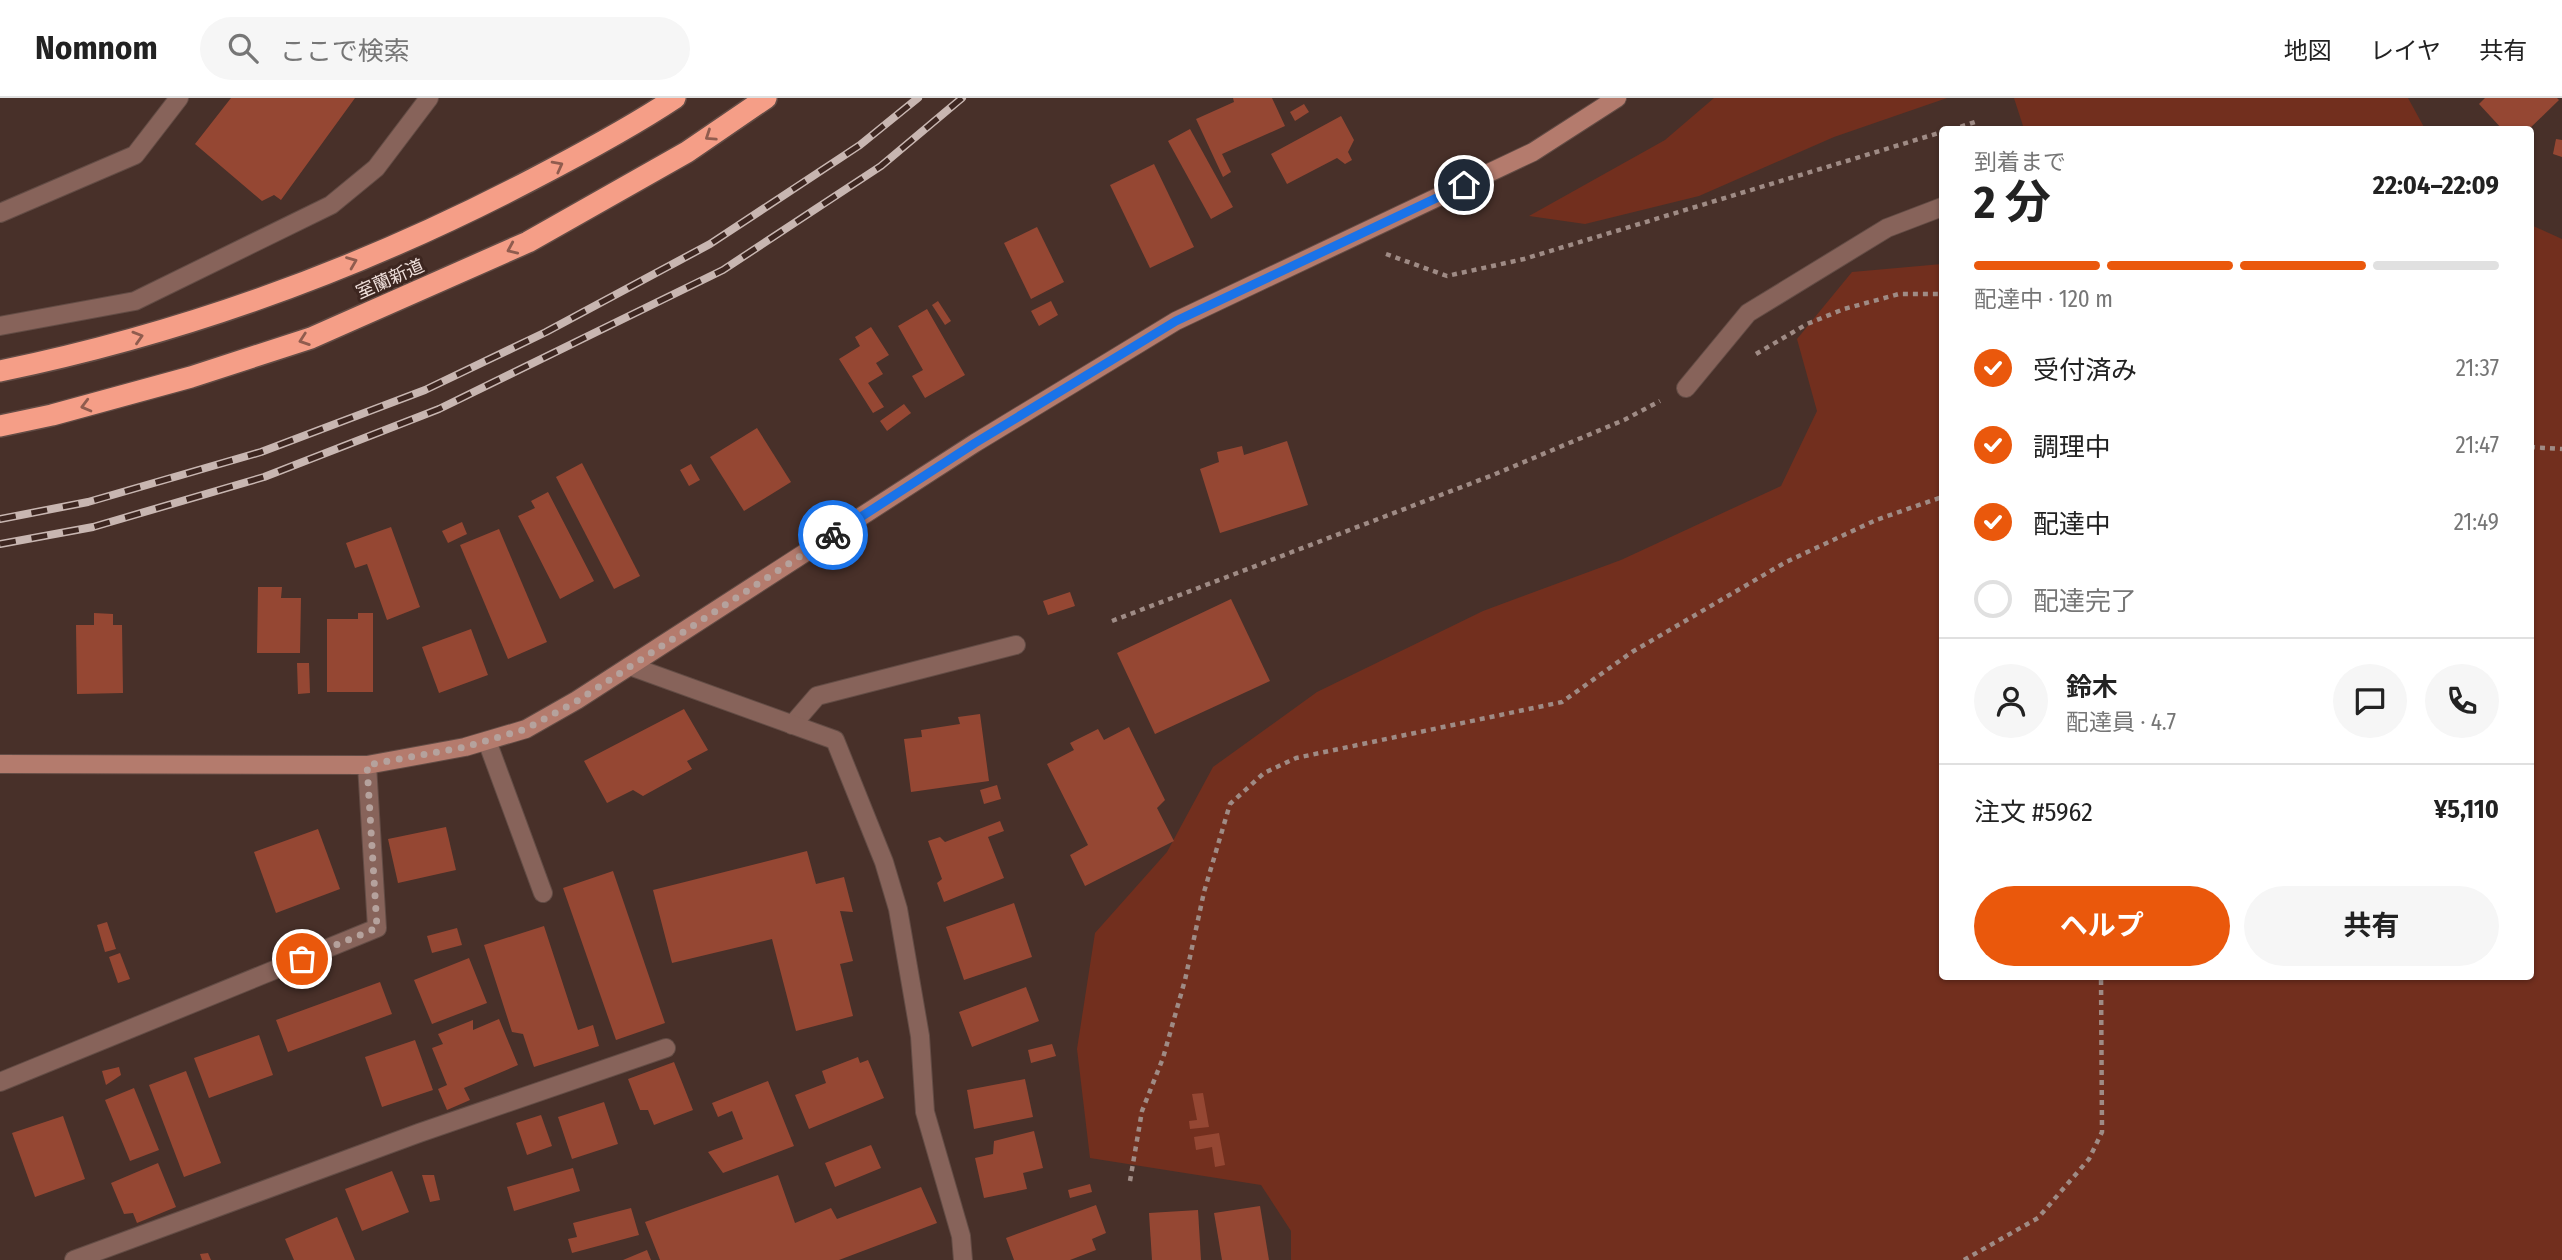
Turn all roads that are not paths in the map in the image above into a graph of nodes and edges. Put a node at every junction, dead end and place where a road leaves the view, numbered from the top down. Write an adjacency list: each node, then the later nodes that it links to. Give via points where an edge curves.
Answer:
1 (179, 98): 7 (street, via 135,155)
2 (676, 98): 9 (highway, 室蘭新道, one-way to 2, via 114,344 275,294 493,200)
3 (766, 98): 11 (highway, 室蘭新道, one-way to 11, via 687,152 528,242 311,338 191,377)
4 (1617, 98): 13 (street, via 1533,152 1176,321 975,443)
5 (420, 103): 8 (street, via 376,168 331,205 135,301)
6 (1939, 208): 10 (street, via 1887,228 1748,313)
7 (0, 213)
8 (0, 326)
9 (0, 371)
10 (1686, 388)
11 (0, 426)
12 (1016, 645): 14 (street, via 817,696)
13 (630, 666): 14 (street); 15 (street, via 526,729)
14 (792, 725): 22 (street, via 835,740 884,862 898,909 920,1036 925,1112)
15 (487, 741): 17 (street); 18 (street)
16 (0, 764): 17 (street)
17 (367, 765): 20 (street, via 377,928)
18 (543, 893)
19 (666, 1048): 21 (street)
20 (0, 1082)
21 (74, 1260)
22 (964, 1260)

